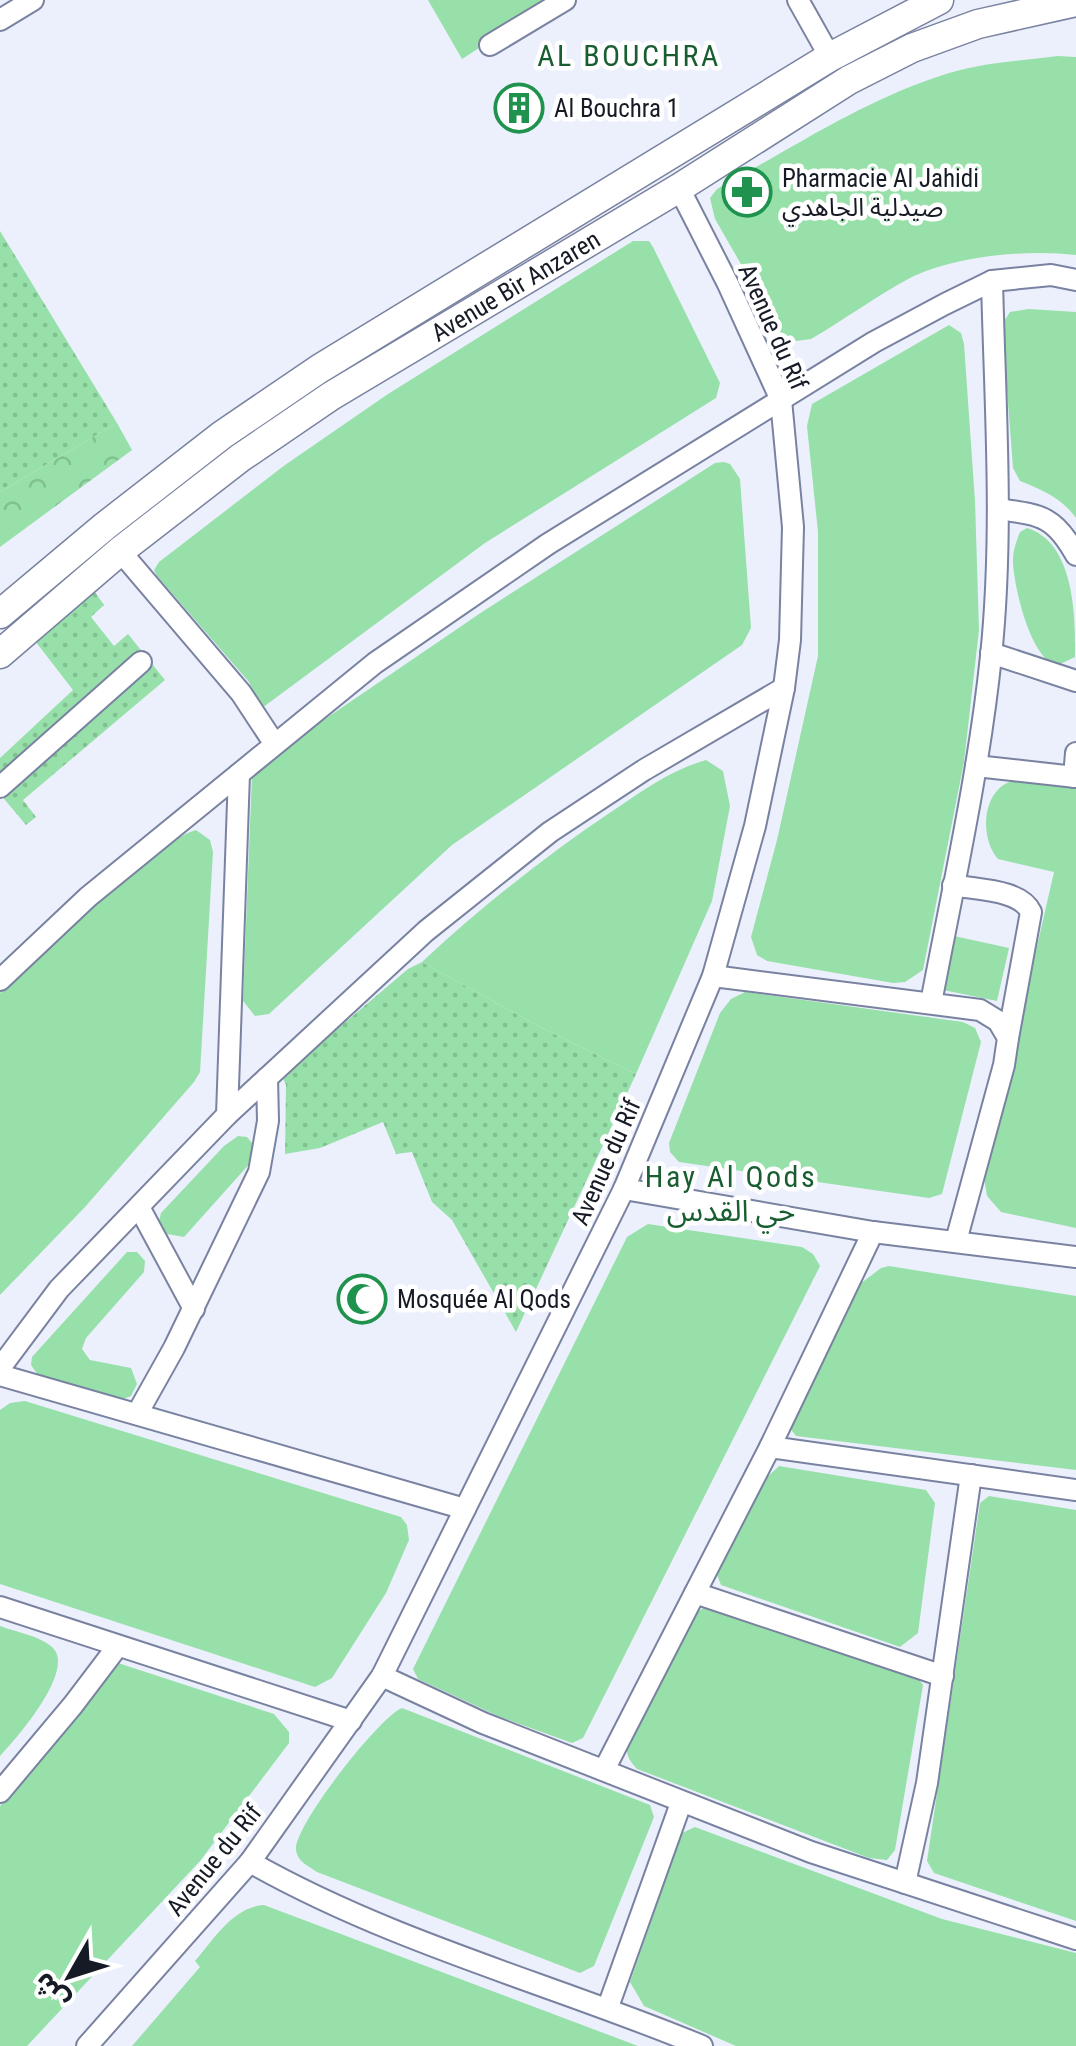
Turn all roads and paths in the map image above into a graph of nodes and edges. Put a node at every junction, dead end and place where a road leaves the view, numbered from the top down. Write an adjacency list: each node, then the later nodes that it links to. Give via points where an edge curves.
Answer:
1 (33, 0): 6 (street)
2 (565, 0): 7 (street)
3 (798, 0): 8 (street)
4 (939, 0): 8 (main road, Avenue Bir Anzaren)
5 (1076, 2): 9 (main road, Avenue Bir Anzaren, via 978,24 912,48 849,80)
6 (0, 20)
7 (490, 46)
8 (830, 57): 16 (main road, Avenue Bir Anzaren, via 318,369 104,526)
9 (679, 188): 12 (street, Avenue du Rif); 14 (main road, Avenue Bir Anzaren, via 332,396)
10 (1076, 280): 11 (street, via 1052,275)
11 (992, 281): 12 (street); 13 (street)
12 (781, 400): 21 (street, Avenue du Rif, via 793,527); 22 (street, via 548,544 375,663)
13 (998, 509): 15 (street, via 1042,516 1058,526); 17 (street)
14 (120, 552): 18 (main road, Avenue Bir Anzaren); 22 (street, via 241,692)
15 (1076, 555)
16 (0, 614)
17 (991, 653): 20 (street); 24 (street)
18 (0, 654)
19 (141, 662): 27 (street)
20 (1076, 681)
21 (784, 688): 29 (street, Avenue du Rif); 33 (street, via 550,832 426,931)
22 (274, 743): 25 (street)
23 (1076, 753): 26 (street)
24 (976, 766): 26 (street); 28 (street)
25 (238, 774): 30 (street); 34 (street)
26 (1075, 777)
27 (0, 787)
28 (953, 885): 31 (street); 32 (street, via 1016,898 1030,912)
29 (713, 976): 31 (street); 35 (street, Avenue du Rif)
30 (0, 980)
31 (930, 1002): 32 (street, via 980,1010)
32 (1008, 1038): 38 (street)
33 (267, 1078): 34 (street); 40 (street, via 259,1172)
34 (227, 1115): 36 (street)
35 (624, 1189): 37 (street); 46 (street, Avenue du Rif)
36 (139, 1206): 40 (street); 41 (street, via 59,1290)
37 (873, 1232): 38 (street); 43 (street)
38 (956, 1242): 39 (street)
39 (1076, 1257)
40 (194, 1309): 42 (street)
41 (0, 1371): 42 (street)
42 (138, 1414): 46 (street)
43 (770, 1447): 44 (street); 47 (street)
44 (970, 1475): 45 (street); 51 (street)
45 (1076, 1490)
46 (466, 1509): 50 (street, Avenue du Rif)
47 (695, 1593): 51 (street); 53 (street)
48 (0, 1606): 49 (street)
49 (116, 1646): 52 (street); 54 (street)
50 (382, 1676): 52 (street, Avenue du Rif); 53 (street)
51 (943, 1676): 57 (street)
52 (351, 1721): 56 (street, Avenue du Rif)
53 (604, 1770): 55 (street)
54 (0, 1792)
55 (681, 1803): 57 (street); 59 (street)
56 (250, 1862): 59 (street, via 374,1925); 60 (street, Avenue du Rif)
57 (905, 1883): 58 (street)
58 (1076, 1939)
59 (608, 2007): 61 (street)
60 (86, 2046)
61 (702, 2046)

